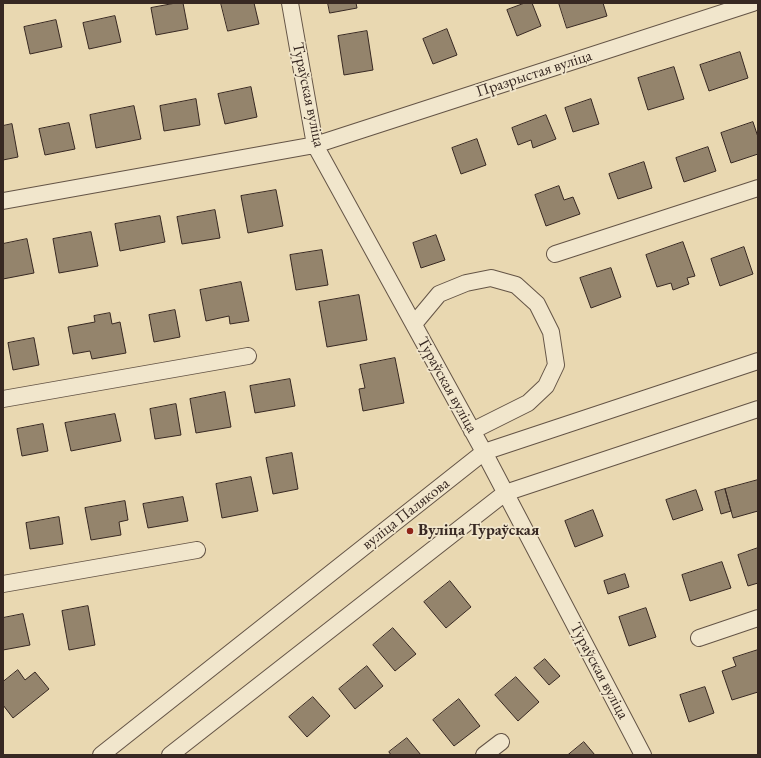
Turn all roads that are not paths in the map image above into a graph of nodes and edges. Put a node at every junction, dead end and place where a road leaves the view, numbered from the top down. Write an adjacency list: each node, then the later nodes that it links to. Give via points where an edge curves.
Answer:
1 (290, 3): 3 (street, Тураўская вуліца)
2 (753, 3): 3 (street, Празрыстая вуліца)
3 (315, 145): 5 (street, Празрыстая вуліца); 7 (street, Тураўская вуліца)
4 (758, 188): 6 (street)
5 (3, 201)
6 (555, 254)
7 (414, 324): 12 (street, Тураўская вуліца); 12 (street, via 439,294 466,283 492,278 516,285 537,304 551,332 556,365 546,386 528,403)
8 (248, 356): 10 (street)
9 (758, 361): 13 (street, вуліца Палякова)
10 (3, 400)
11 (758, 409): 14 (street)
12 (472, 431): 13 (street, Тураўская вуліца)
13 (484, 452): 14 (street, Тураўская вуліца); 20 (street, вуліца Палякова)
14 (505, 493): 21 (street); 23 (street, Тураўская вуліца)
15 (197, 550): 16 (street)
16 (3, 584)
17 (758, 618): 18 (street)
18 (699, 638)
19 (501, 742): 22 (street)
20 (101, 755)
21 (170, 755)
22 (484, 755)
23 (643, 755)

